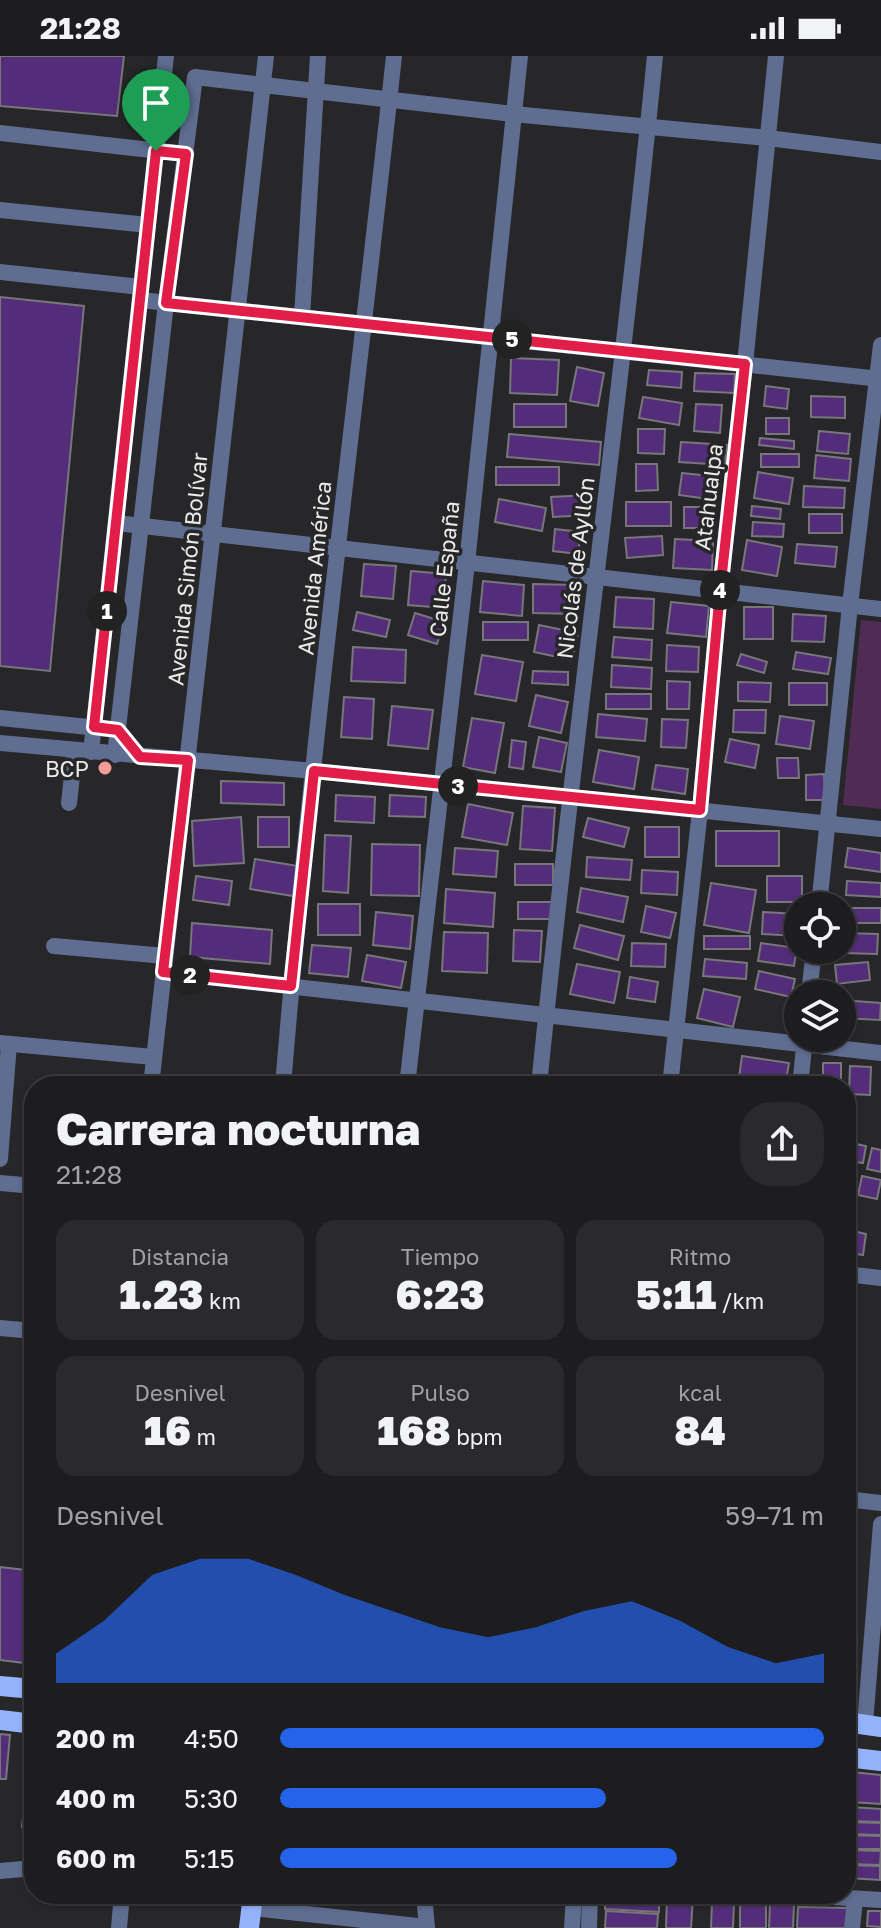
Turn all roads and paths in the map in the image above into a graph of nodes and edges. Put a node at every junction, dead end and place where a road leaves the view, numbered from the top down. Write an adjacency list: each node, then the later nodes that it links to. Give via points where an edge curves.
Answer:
1 (166, 56): 15 (street)
2 (266, 56): 8 (street, Avenida Simón Bolívar)
3 (318, 56): 9 (street)
4 (394, 56): 10 (street, Avenida América)
5 (520, 56): 11 (street, Calle España)
6 (655, 56): 12 (street, Nicolás de Ayllón)
7 (776, 56): 14 (street, Atahualpa)
8 (262, 84): 9 (street); 17 (street, via 195,77); 23 (street, Avenida Simón Bolívar)
9 (316, 92): 10 (street); 24 (street)
10 (389, 100): 11 (street); 25 (street, Avenida América)
11 (513, 114): 12 (street); 26 (street, Calle España)
12 (648, 127): 14 (street); 28 (street, Nicolás de Ayllón)
13 (0, 133): 15 (street)
14 (768, 138): 16 (street); 29 (street, Atahualpa)
15 (156, 151): 17 (street); 19 (street)
16 (881, 152)
17 (186, 154): 22 (street)
18 (0, 210): 19 (street)
19 (148, 225): 21 (street)
20 (0, 272): 21 (street)
21 (141, 294): 22 (street); 31 (street)
22 (166, 303): 23 (street); 32 (street)
23 (237, 310): 24 (street); 33 (street, Avenida Simón Bolívar)
24 (302, 317): 25 (street)
25 (364, 323): 26 (street); 34 (street, Avenida América)
26 (490, 337): 28 (street); 35 (street, Calle España)
27 (881, 345): 30 (street)
28 (624, 351): 29 (street); 36 (street, Nicolás de Ayllón)
29 (745, 364): 30 (street); 37 (street, Atahualpa)
30 (879, 378): 38 (street)
31 (116, 523): 32 (street); 41 (street)
32 (142, 527): 33 (street); 42 (street)
33 (212, 534): 34 (street); 47 (street, Avenida Simón Bolívar)
34 (338, 549): 35 (street); 48 (street, Avenida América)
35 (467, 563): 36 (street); 49 (street, Calle España)
36 (595, 577): 37 (street); 50 (street, Nicolás de Ayllón)
37 (720, 591): 38 (street); 52 (street, Atahualpa)
38 (850, 605): 39 (street); 53 (street)
39 (881, 609)
40 (0, 718): 41 (street)
41 (94, 727): 42 (street); 44 (street)
42 (118, 730): 45 (street); 46 (street)
43 (0, 743): 44 (street)
44 (83, 751): 45 (street); 51 (street)
45 (115, 755): 46 (street)
46 (140, 757): 47 (street)
47 (188, 760): 48 (street); 57 (street, Avenida Simón Bolívar)
48 (314, 771): 49 (street); 58 (street, Avenida América)
49 (441, 784): 50 (street); 59 (street, Calle España)
50 (570, 797): 52 (street); 60 (street, Nicolás de Ayllón)
51 (69, 803)
52 (700, 810): 53 (street); 61 (street, Atahualpa)
53 (828, 823): 54 (street); 55 (street)
54 (881, 829)
55 (821, 892)
56 (54, 946): 57 (street)
57 (164, 964): 58 (street); 67 (street, Avenida Simón Bolívar)
58 (291, 986): 59 (street); 69 (street, Avenida América)
59 (416, 1000): 60 (street); 70 (street, Calle España)
60 (546, 1016): 61 (street); 71 (street, Nicolás de Ayllón)
61 (675, 1030): 62 (street); 72 (street, Atahualpa)
62 (784, 1040)
63 (4, 1043): 67 (street); 74 (street)
64 (856, 1049): 66 (street)
65 (803, 1052): 73 (street)
66 (881, 1053)
67 (153, 1057): 68 (street, Avenida Simón Bolívar)
68 (152, 1076)
69 (284, 1076)
70 (408, 1076)
71 (540, 1076)
72 (671, 1076)
73 (801, 1076)
74 (0, 1159)
75 (0, 1183): 76 (street)
76 (24, 1185)
77 (856, 1275): 78 (street)
78 (881, 1278)
79 (0, 1328): 80 (street)
80 (24, 1330)
81 (856, 1500): 82 (street)
82 (881, 1503)
83 (881, 1524): 88 (street)
84 (0, 1686): 85 (main road)
85 (24, 1688)
86 (0, 1720): 87 (main road)
87 (24, 1723)
88 (864, 1724)
89 (856, 1758): 90 (main road)
90 (881, 1761)
91 (24, 1869): 92 (street)
92 (0, 1871)
93 (856, 1900): 94 (street)
94 (881, 1900)
95 (121, 1904): 102 (street)
96 (425, 1904): 101 (street)
97 (573, 1904): 103 (street)
98 (590, 1904): 104 (street)
99 (855, 1904): 105 (street)
100 (251, 1910): 101 (street)
101 (427, 1927)
102 (119, 1928)
103 (572, 1928)
104 (589, 1928)
105 (852, 1928)

